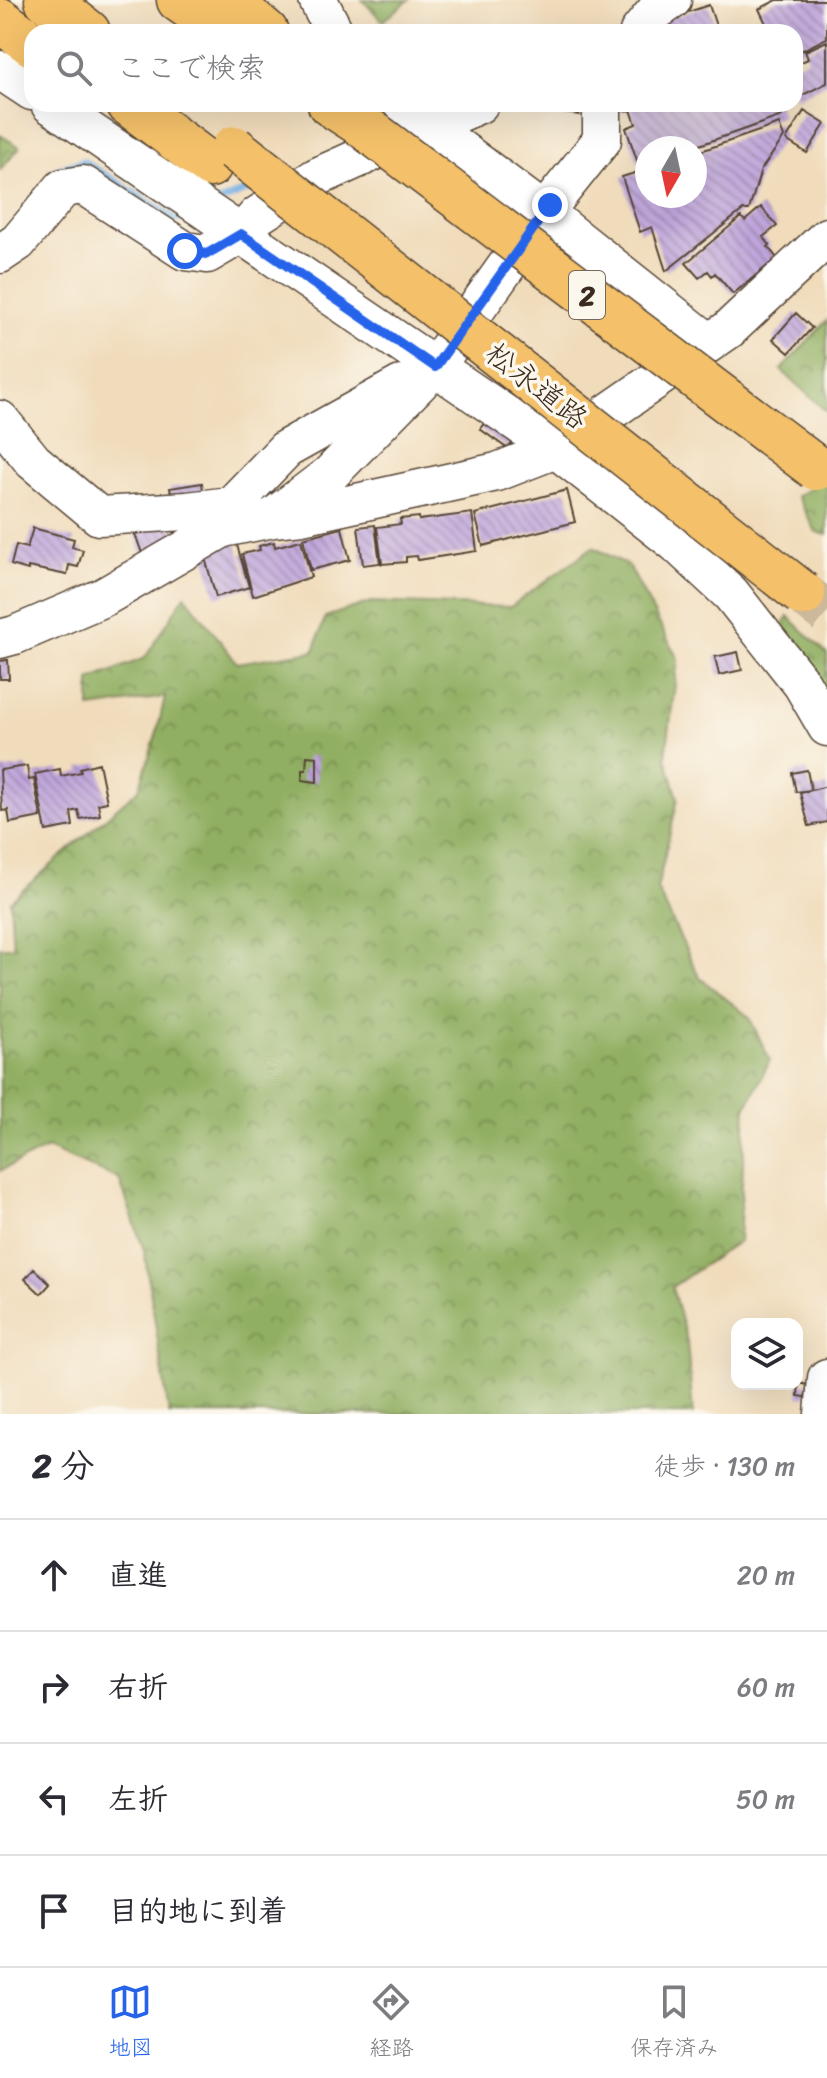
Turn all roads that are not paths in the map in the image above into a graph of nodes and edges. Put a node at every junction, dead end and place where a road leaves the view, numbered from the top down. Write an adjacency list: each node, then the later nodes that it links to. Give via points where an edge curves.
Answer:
1 (47, 0): 7 (highway)
2 (179, 0): 8 (highway)
3 (227, 0): 9 (highway)
4 (318, 0): 10 (street)
5 (672, 0): 11 (street)
6 (0, 20): 12 (highway)
7 (78, 24)
8 (214, 24)
9 (256, 24)
10 (330, 24)
11 (645, 24)
12 (24, 38)
13 (0, 70): 14 (street)
14 (24, 86)
15 (62, 112): 23 (street)
16 (143, 112): 21 (highway)
17 (186, 112): 21 (highway)
18 (346, 112): 30 (highway, 2, bridge)
19 (602, 112): 22 (street, via 602,140)
20 (415, 115): 22 (street); 23 (street, via 257,216)
21 (222, 156): 32 (highway, 松永道路, bridge, via 352,264 545,393)
22 (545, 213): 26 (street); 27 (street)
23 (241, 234): 25 (street, via 207,254 185,251 83,185 63,188 18,242); 27 (street)
24 (827, 237): 26 (street)
25 (0, 254)
26 (709, 343): 29 (street)
27 (435, 367): 28 (street, via 286,449 231,506 99,516 33,461); 29 (street); 31 (street, via 329,475)
28 (0, 420)
29 (556, 449): 31 (street, via 497,472); 34 (street, via 676,543 731,594 802,684)
30 (816, 468)
31 (273, 518): 33 (street, via 223,528 104,597)
32 (803, 594)
33 (0, 639)
34 (827, 727)
35 (827, 1378): 36 (street)
36 (824, 1414)

